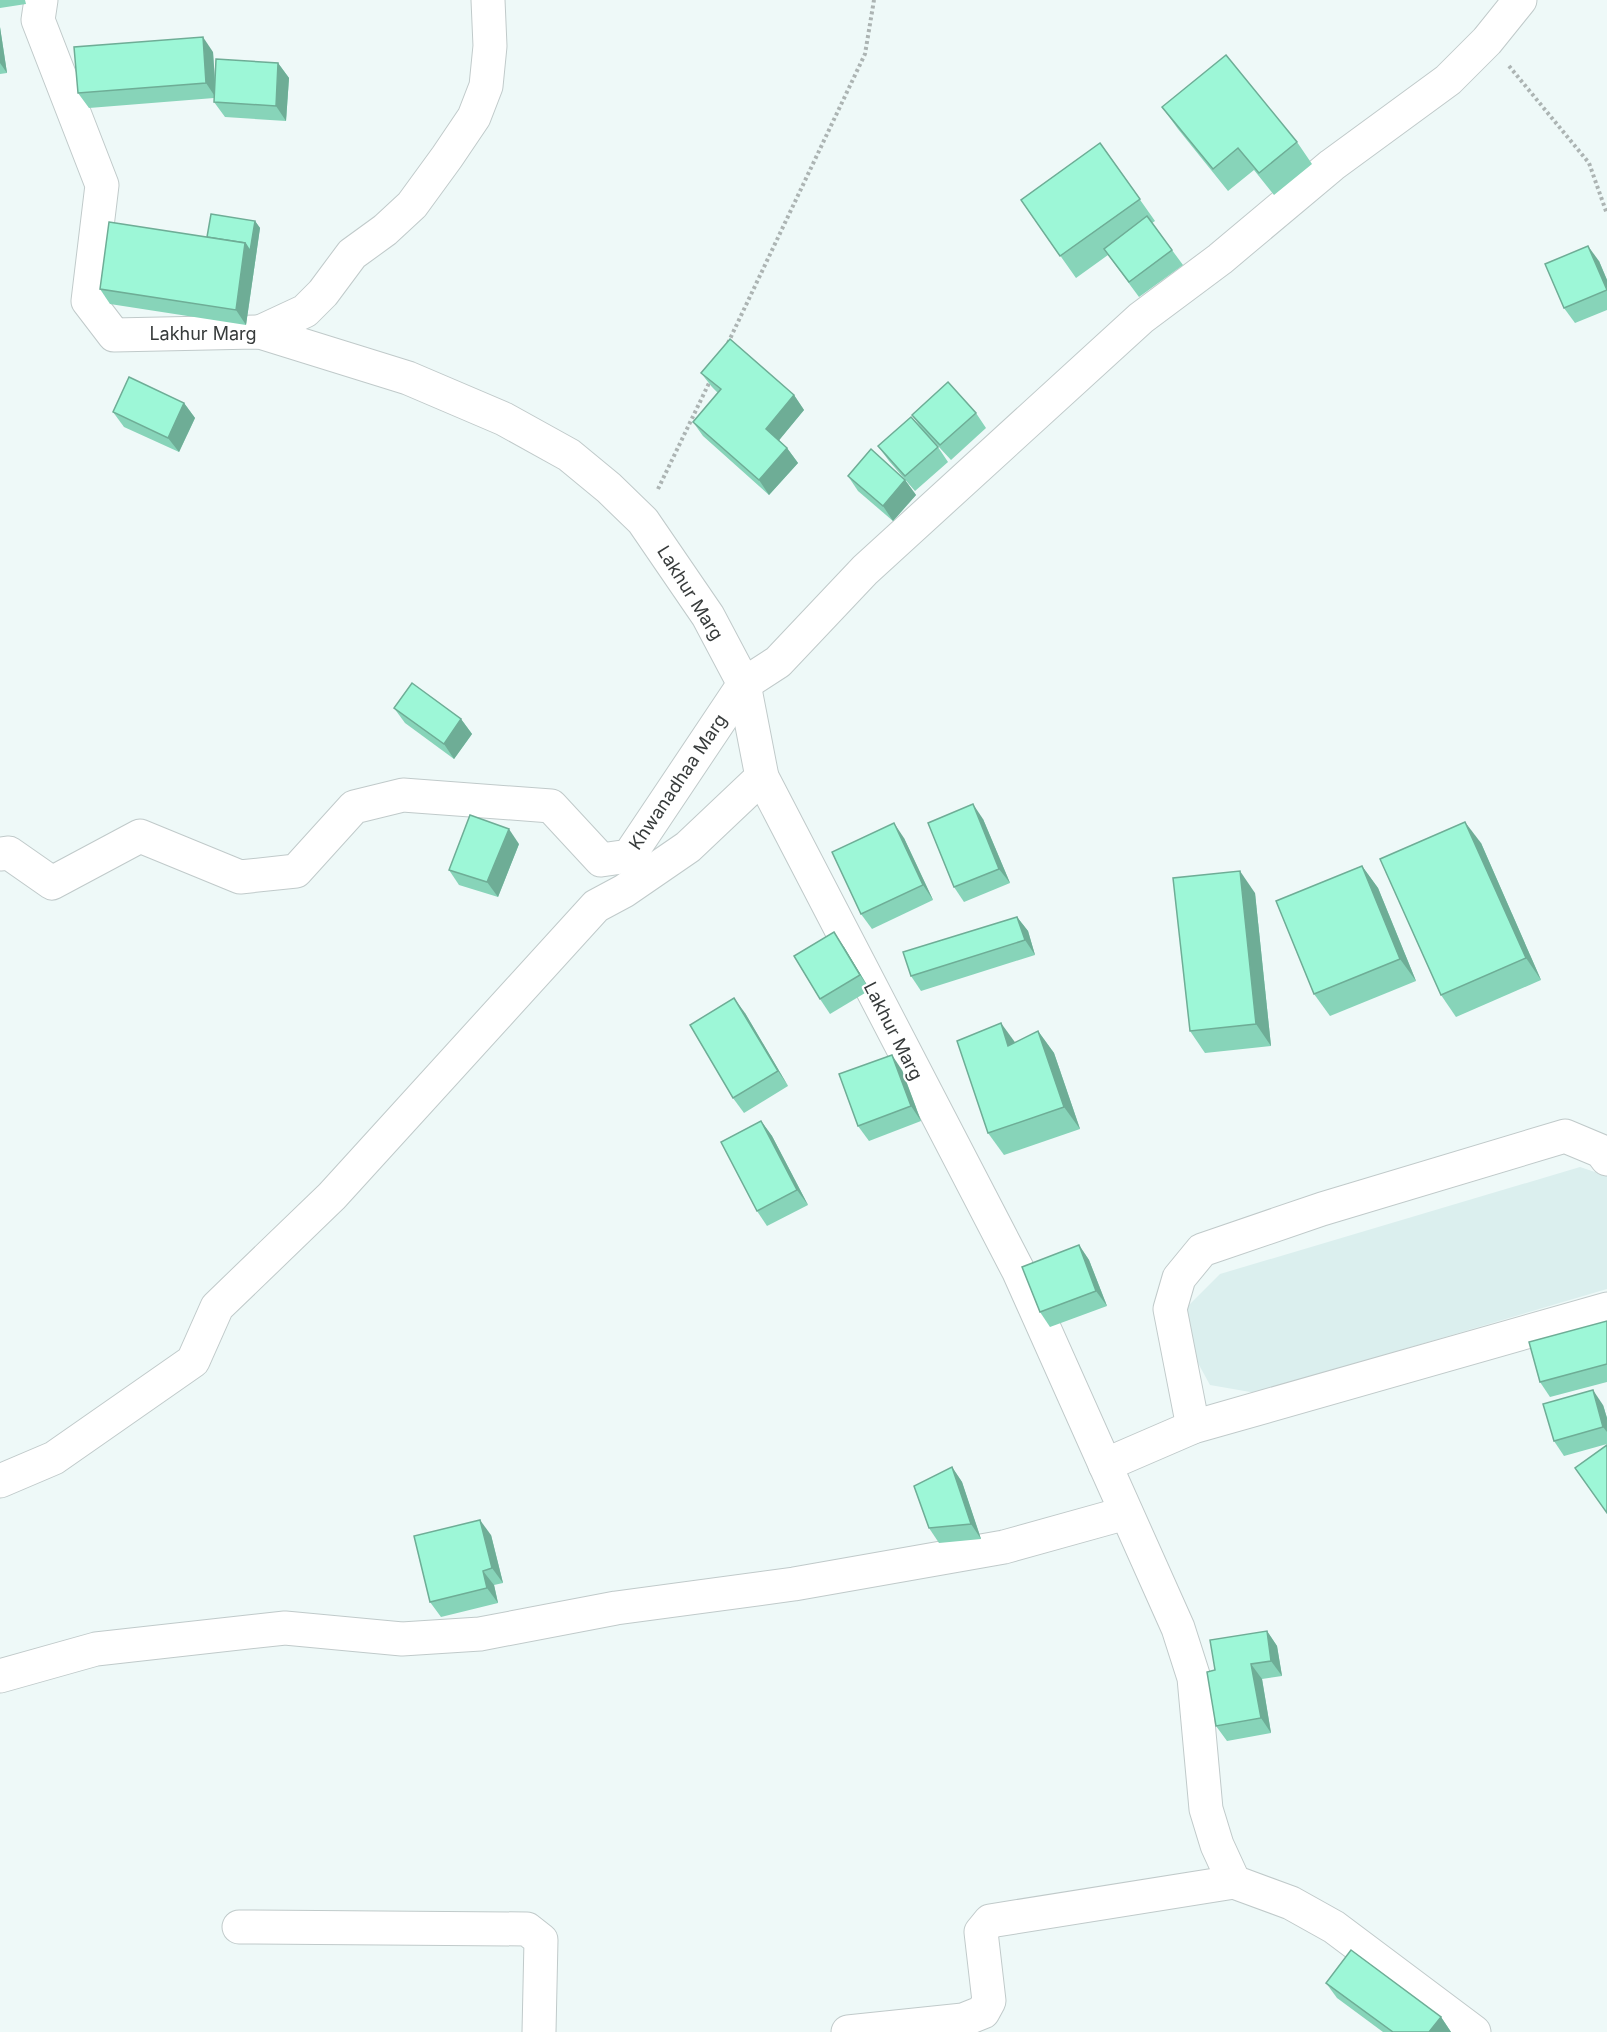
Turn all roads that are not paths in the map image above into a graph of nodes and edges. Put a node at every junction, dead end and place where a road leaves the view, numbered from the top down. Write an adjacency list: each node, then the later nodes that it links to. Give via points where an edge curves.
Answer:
1 (41, 0): 4 (street, Lakhur Marg, via 38,20 102,185 88,301 114,335)
2 (488, 0): 4 (street, via 490,46 486,86 474,117 447,157 412,205 352,254 305,311)
3 (1520, 0): 5 (street, via 1448,80 1332,165 1220,260 1141,318 866,570 778,662)
4 (260, 332): 5 (street, Lakhur Marg, via 408,378 504,419 568,456 643,521 708,615)
5 (744, 684): 6 (street, Lakhur Marg); 7 (street, Khwanadhaa Marg, via 629,856 601,860 551,806 402,795 354,807 296,871 240,877 140,836 52,883 9,853)
6 (762, 777): 11 (street, Lakhur Marg, via 1019,1272); 12 (street, via 688,847 596,906 332,1196 218,1307 193,1361 54,1458)
7 (0, 854)
8 (1607, 1159): 10 (street, via 1601,1151 1565,1136 1322,1209 1202,1250 1179,1278 1170,1309)
9 (1607, 1309): 10 (street)
10 (1193, 1427): 11 (street)
11 (1105, 1465): 13 (street, Lakhur Marg)
12 (0, 1481)
13 (1126, 1513): 14 (street, via 1004,1547 794,1584 616,1608 480,1634 402,1639 285,1628 96,1649); 15 (street, Lakhur Marg, via 1178,1628 1194,1678 1206,1809)
14 (0, 1677)
15 (1234, 1882): 18 (street, via 990,1921 981,1932 989,2001 983,2012 963,2020); 19 (street, via 1291,1903 1334,1926)
16 (239, 1927): 17 (street, via 527,1929 541,1940)
17 (539, 2032)
18 (848, 2032)
19 (1474, 2032)

